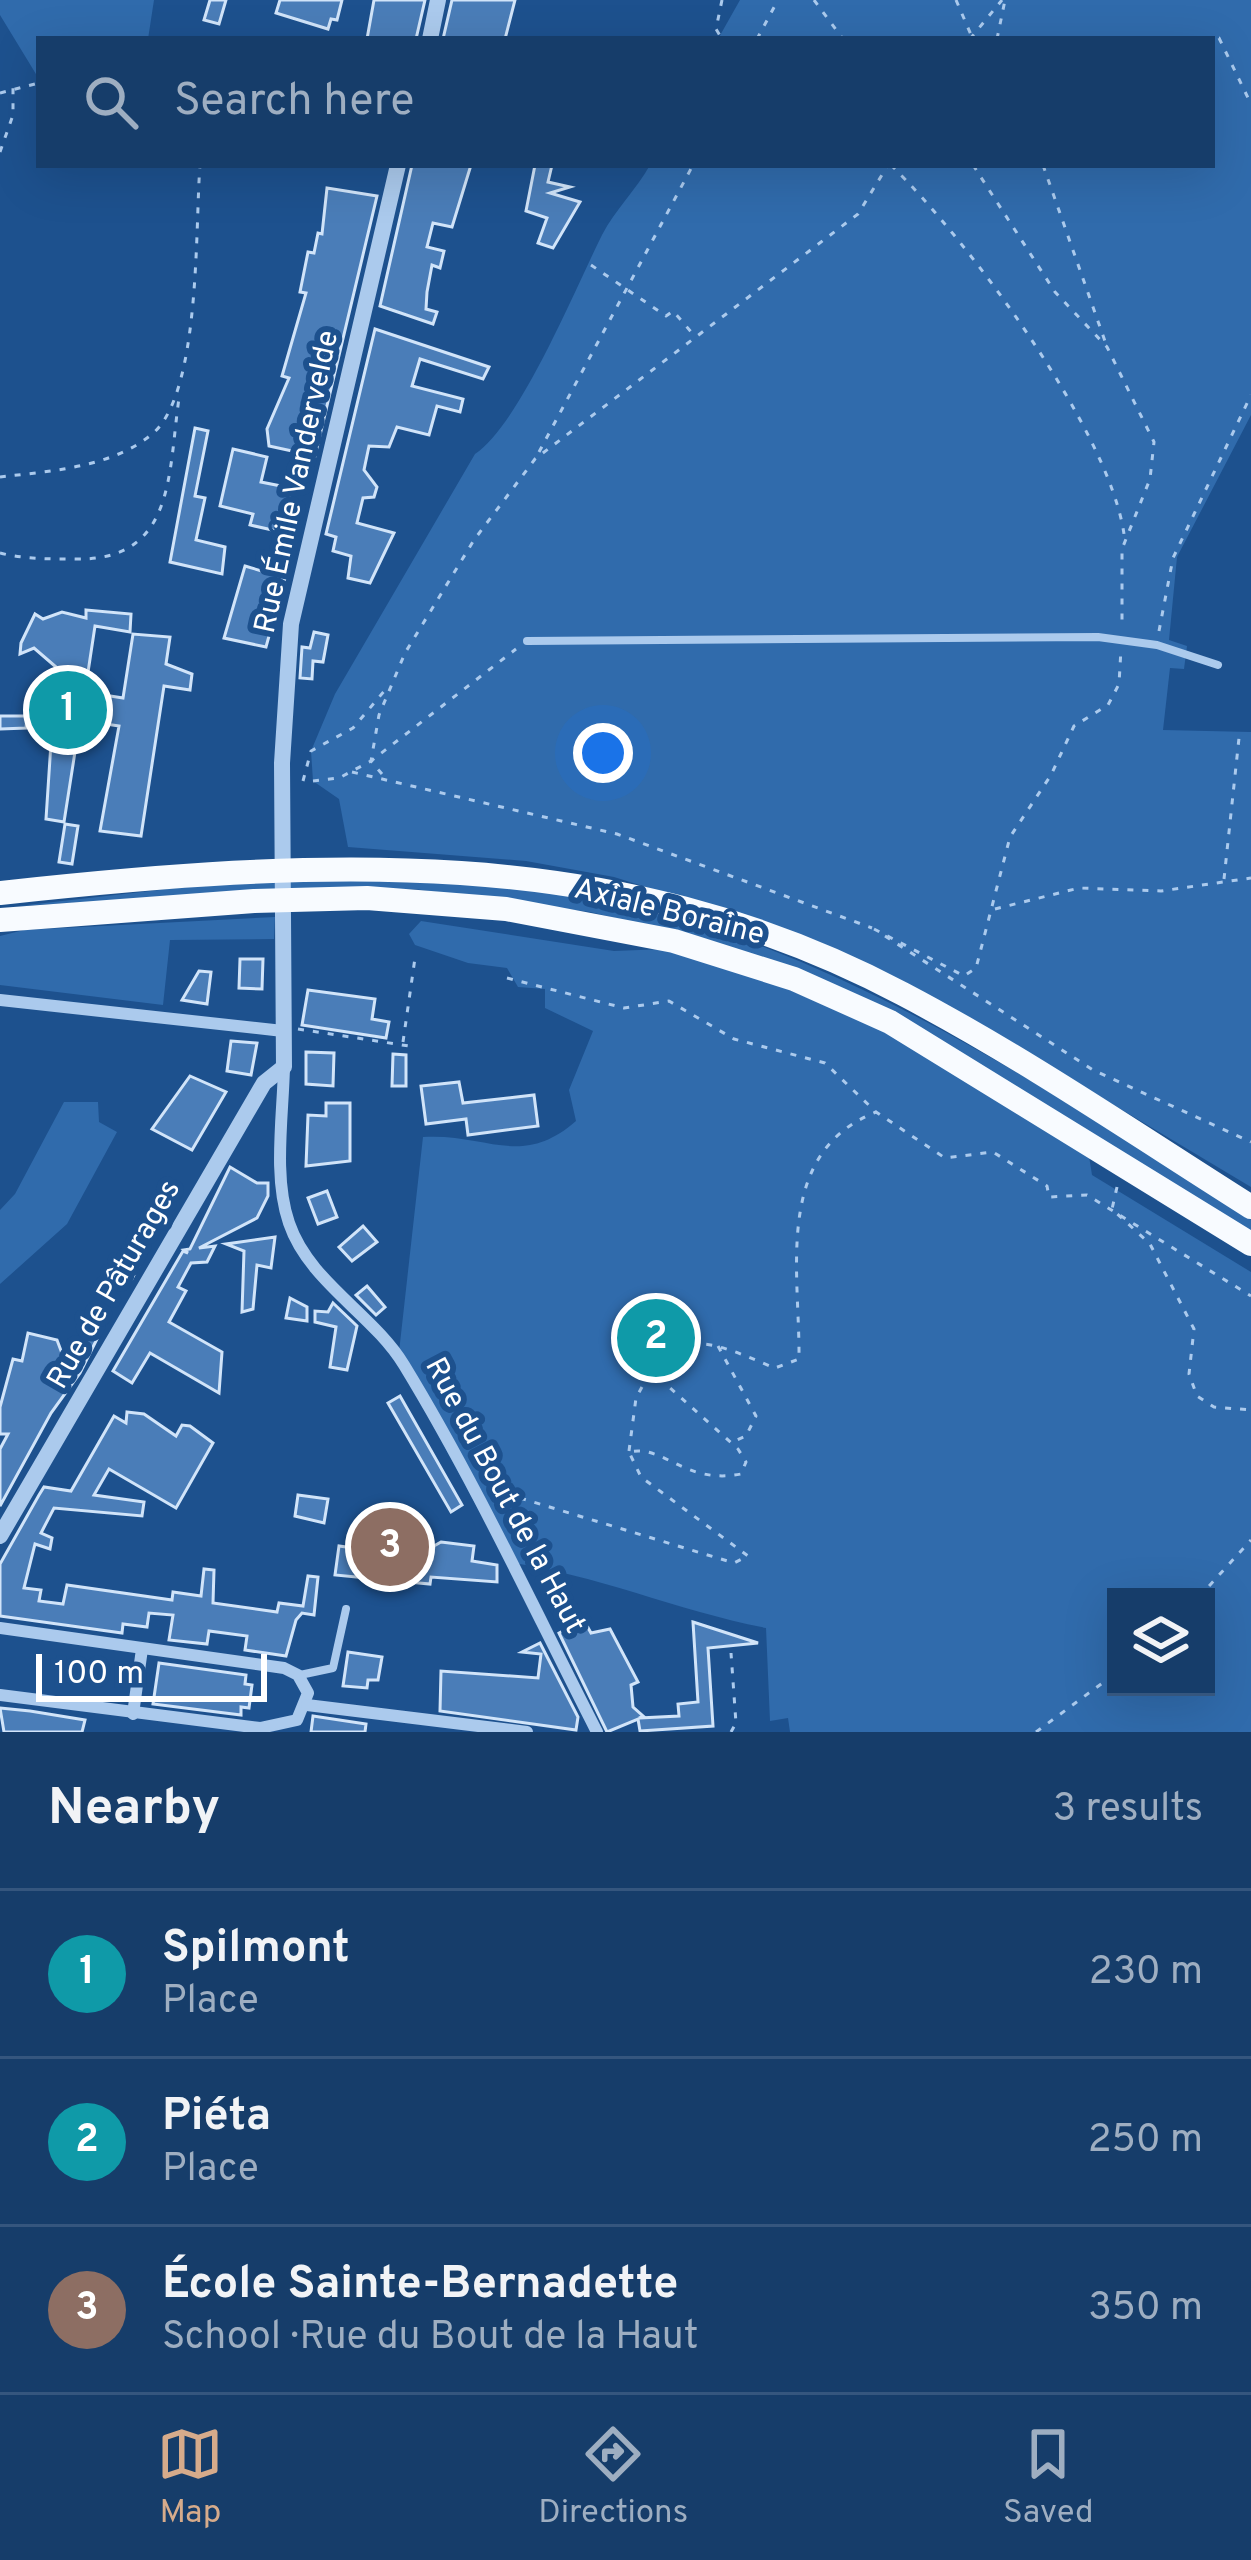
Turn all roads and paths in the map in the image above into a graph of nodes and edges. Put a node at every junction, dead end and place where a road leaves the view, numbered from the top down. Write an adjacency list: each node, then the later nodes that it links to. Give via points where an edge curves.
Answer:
1 (438, 0): 7 (street)
2 (722, 0): 8 (path)
3 (778, 0): 9 (path)
4 (814, 0): 10 (path)
5 (956, 0): 11 (path)
6 (1004, 0): 12 (path); 13 (path)
7 (431, 36)
8 (720, 36)
9 (759, 36)
10 (841, 36)
11 (970, 36)
12 (973, 36)
13 (998, 36)
14 (1215, 38): 18 (path)
15 (36, 84): 16 (path)
16 (13, 88): 17 (path); 19 (path)
17 (0, 93)
18 (1251, 104)
19 (0, 152)
20 (200, 168): 31 (path)
21 (397, 168): 57 (street, Rue Émile Vandervelde, via 291,623)
22 (691, 168): 28 (path)
23 (888, 168): 29 (path, via 858,214)
24 (893, 168): 35 (path, via 945,221 1041,359 1118,495)
25 (976, 168): 30 (path, via 1055,292)
26 (1044, 168): 30 (path)
27 (591, 266): 28 (path)
28 (625, 290): 29 (path, via 666,316 673,311); 33 (path)
29 (694, 335): 33 (path)
30 (1107, 347): 35 (path, via 1154,442 1150,479)
31 (180, 393): 34 (path, via 153,434 129,449); 36 (path, via 162,509 140,543 107,560)
32 (1251, 395): 39 (path, via 1173,558)
33 (536, 459): 41 (path, via 474,540)
34 (0, 477)
35 (1124, 537): 37 (path)
36 (0, 553)
37 (1121, 638): 38 (lane); 39 (lane); 51 (path, via 1119,684 1108,705 1073,726 1010,837)
38 (526, 641): 43 (path)
39 (1157, 645): 40 (lane)
40 (1218, 665)
41 (389, 686): 43 (path); 46 (path, via 353,728 311,752)
42 (1239, 738): 49 (path)
43 (371, 761): 44 (path); 45 (path)
44 (352, 772): 45 (path); 47 (path)
45 (383, 776): 53 (path, via 617,834)
46 (303, 781)
47 (313, 781)
48 (1251, 878): 49 (path)
49 (1224, 881): 51 (path, via 1161,891 1079,887)
50 (0, 893): 61 (highway, Axiale Boraine, via 320,866 451,870 679,908 792,944 922,1004)
51 (994, 909): 53 (path, via 976,968 964,976)
52 (0, 920): 63 (highway, Axiale Boraine, via 320,898 439,901 674,940 794,979 927,1044)
53 (874, 929): 60 (path, via 1093,1070)
54 (415, 958): 57 (path, via 406,1045)
55 (507, 978): 59 (path, via 624,1008 669,1001 734,1039 825,1063)
56 (0, 1000): 57 (street)
57 (283, 1029): 58 (street, Rue du Bout de la Haut)
58 (284, 1067): 70 (street, Rue de Pâturages, via 264,1084); 72 (street, Rue du Bout de la Haut, via 290,1226 321,1274 402,1360)
59 (876, 1112): 62 (path, via 945,1158 993,1152 1047,1186 1049,1197 1087,1196); 65 (path, via 818,1155 804,1184 796,1243 799,1359 775,1368)
60 (1251, 1142)
61 (1251, 1207)
62 (1112, 1209): 64 (path); 67 (path, via 1150,1244 1194,1329 1189,1374 1197,1396 1214,1407)
63 (1251, 1244)
64 (1251, 1296)
65 (717, 1344): 66 (path); 68 (path, via 756,1416 746,1436)
66 (659, 1357): 68 (path, via 668,1386); 69 (path, via 636,1398)
67 (1251, 1410)
68 (730, 1443): 69 (path, via 746,1462 741,1474 687,1473 648,1450)
69 (629, 1452): 72 (path, via 641,1478 748,1556 734,1563 520,1498 508,1512 519,1550)
70 (0, 1536)
71 (1251, 1540): 73 (path)
72 (509, 1555): 84 (street, Rue du Bout de la Haut)
73 (1206, 1588)
74 (346, 1609): 78 (lane, via 333,1668)
75 (0, 1628): 76 (street)
76 (142, 1649): 78 (street); 82 (street)
77 (731, 1653): 85 (path)
78 (298, 1675): 81 (street)
79 (1107, 1680): 86 (path)
80 (0, 1695): 82 (street)
81 (307, 1705): 82 (street, via 277,1728); 83 (street)
82 (133, 1714)
83 (527, 1732)
84 (597, 1732)
85 (731, 1732)
86 (1036, 1732)

